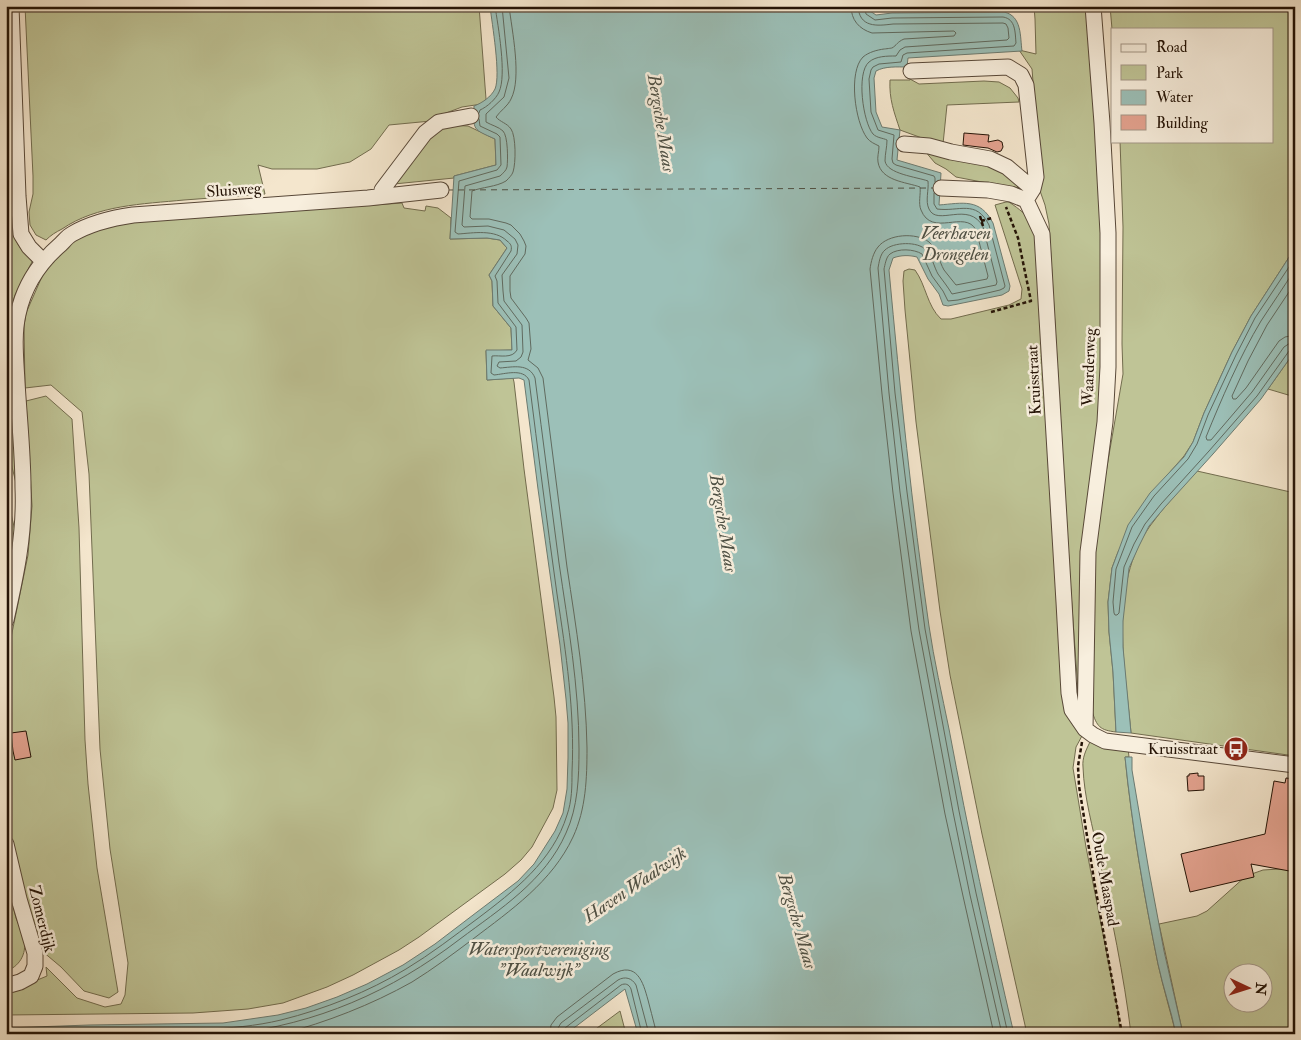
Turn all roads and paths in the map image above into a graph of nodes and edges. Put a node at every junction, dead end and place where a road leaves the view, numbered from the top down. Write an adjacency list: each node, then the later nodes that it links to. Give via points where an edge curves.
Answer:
1 (11, 6): 15 (street, via 21,234)
2 (1093, 6): 18 (street, Waarderweg, via 1108,233 1108,367 1105,422 1088,552)
3 (911, 71): 9 (street, via 1008,66 1021,75 1026,85 1036,177)
4 (471, 116): 10 (street, via 439,122 426,133 382,190)
5 (904, 144): 9 (street, Kruisstraat, via 990,158 1007,167)
6 (941, 188): 8 (street)
7 (441, 190): 10 (street, Sluisweg)
8 (1001, 192): 9 (street); 16 (path, via 1018,238 1031,301)
9 (1029, 195): 18 (street, Kruisstraat, via 1044,251 1069,693 1072,710)
10 (383, 196): 15 (street, Sluisweg, via 134,214 106,219 71,234)
11 (980, 216): 13 (path)
12 (992, 218): 13 (path)
13 (981, 221): 14 (path)
14 (983, 226)
15 (43, 261): 17 (street, via 23,297 15,335 24,519)
16 (991, 312)
17 (6, 620)
18 (1085, 728): 19 (street, Kruisstraat, via 1104,741); 22 (path, Oude Maaspad, via 1078,786)
19 (1295, 765)
20 (6, 844): 21 (street, Zomerdijk, via 35,953 35,966 31,976)
21 (6, 986)
22 (1122, 1034)

